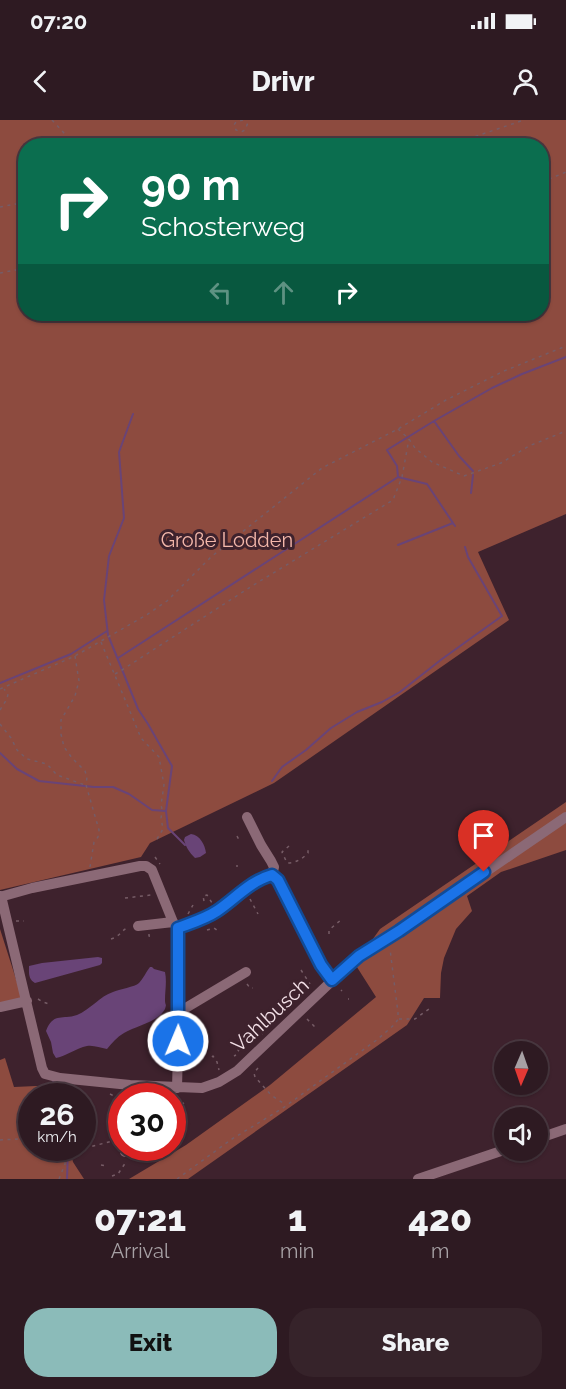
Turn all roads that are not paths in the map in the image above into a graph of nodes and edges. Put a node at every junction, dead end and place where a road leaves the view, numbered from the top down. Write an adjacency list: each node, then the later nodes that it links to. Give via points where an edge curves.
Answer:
1 (247, 816): 3 (street, via 272,861)
2 (566, 817): 8 (street, Vahlbusch, via 359,956)
3 (272, 875): 5 (street, via 245,889 217,911); 8 (street)
4 (0, 896): 5 (street, via 146,866 154,873); 9 (street, Vahlbusch)
5 (176, 925): 6 (street); 11 (street)
6 (136, 926)
7 (246, 972): 11 (street)
8 (332, 980): 14 (street, Vahlbusch, via 237,1071 202,1088)
9 (27, 1001): 10 (street); 13 (street, Vahlbusch, via 45,1074)
10 (0, 1007)
11 (179, 1012): 12 (street)
12 (177, 1083)
13 (108, 1087)
14 (186, 1088)
15 (566, 1129): 16 (street)
16 (548, 1135)
17 (494, 1153): 18 (street)
18 (418, 1179)

